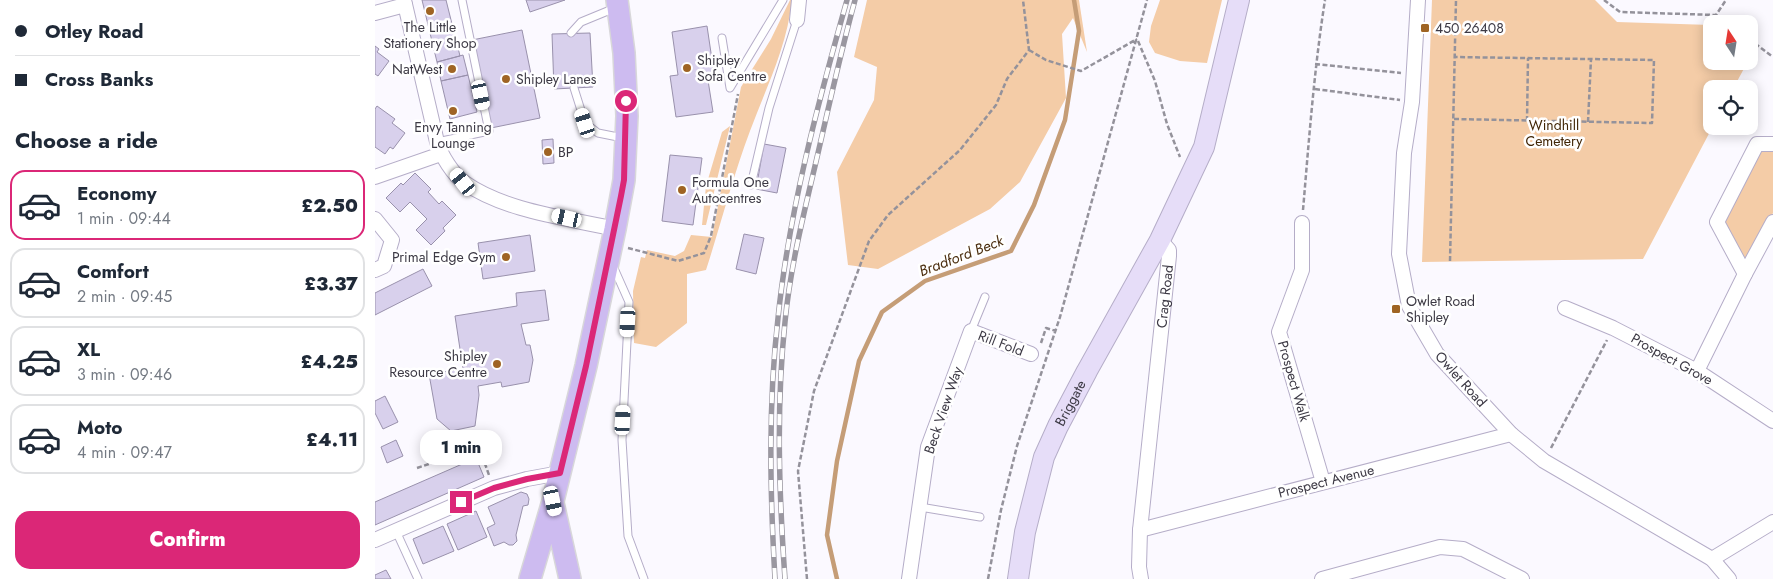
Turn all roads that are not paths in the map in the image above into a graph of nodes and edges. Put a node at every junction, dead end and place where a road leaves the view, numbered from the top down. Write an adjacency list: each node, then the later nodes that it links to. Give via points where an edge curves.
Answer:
1 (462, 0): 15 (lane, via 489,131)
2 (783, 0): 11 (lane, via 730,88)
3 (799, 0): 9 (street)
4 (1239, 0): 22 (main road, via 1204,148)
5 (1418, 0): 32 (street, Owlet Road, via 1412,102 1404,153 1399,254 1409,306 1437,354)
6 (404, 2): 8 (street); 15 (street)
7 (617, 3): 10 (lane, via 581,22); 13 (main road, via 624,53)
8 (375, 13)
9 (797, 20): 17 (lane, via 769,108)
10 (571, 33)
11 (722, 38)
12 (573, 88): 13 (lane, via 585,123 597,133)
13 (626, 138): 21 (main road, via 624,180)
14 (1773, 144): 25 (street, via 1757,144 1717,222)
15 (439, 148): 16 (street); 21 (street, via 463,182 491,198)
16 (375, 178)
17 (751, 186)
18 (375, 220): 24 (street, via 392,240 384,266)
19 (1773, 222): 25 (street)
20 (1302, 223): 34 (street, Prospect Walk, via 1302,270 1279,332)
21 (615, 229): 23 (main road)
22 (1160, 240): 40 (street, Crag Road, via 1169,250 1169,256); 48 (main road, Briggate, via 1070,403 1044,457 1025,532)
23 (609, 257): 33 (main road); 46 (lane, via 629,302 622,440 628,536)
24 (375, 270)
25 (1745, 274): 30 (street)
26 (985, 297): 28 (lane)
27 (1565, 308): 30 (street, Prospect Grove, via 1613,328)
28 (971, 331): 29 (street, Rill Fold); 36 (street, Beck View Way, via 928,448)
29 (1031, 354)
30 (1697, 371): 31 (street, Prospect Grove)
31 (1773, 421)
32 (1511, 434): 34 (street, Prospect Avenue); 42 (street, Owlet Road, via 1544,461)
33 (560, 473): 35 (main road); 39 (street, via 494,488)
34 (1323, 482): 40 (street, Prospect Avenue)
35 (553, 501): 44 (main road); 45 (main road)
36 (920, 507): 37 (lane); 47 (street, Beck View Way)
37 (980, 517)
38 (1773, 522): 42 (street)
39 (395, 530): 41 (street); 43 (lane)
40 (1140, 530): 49 (street, Crag Road)
41 (375, 540)
42 (1712, 560): 52 (street, Owlet Road)
43 (418, 579)
44 (530, 579)
45 (570, 579)
46 (643, 579)
47 (909, 579)
48 (1018, 579)
49 (1141, 579)
50 (1322, 579): 51 (street, via 1440,546 1463,549)
51 (1522, 579)
52 (1729, 579)

